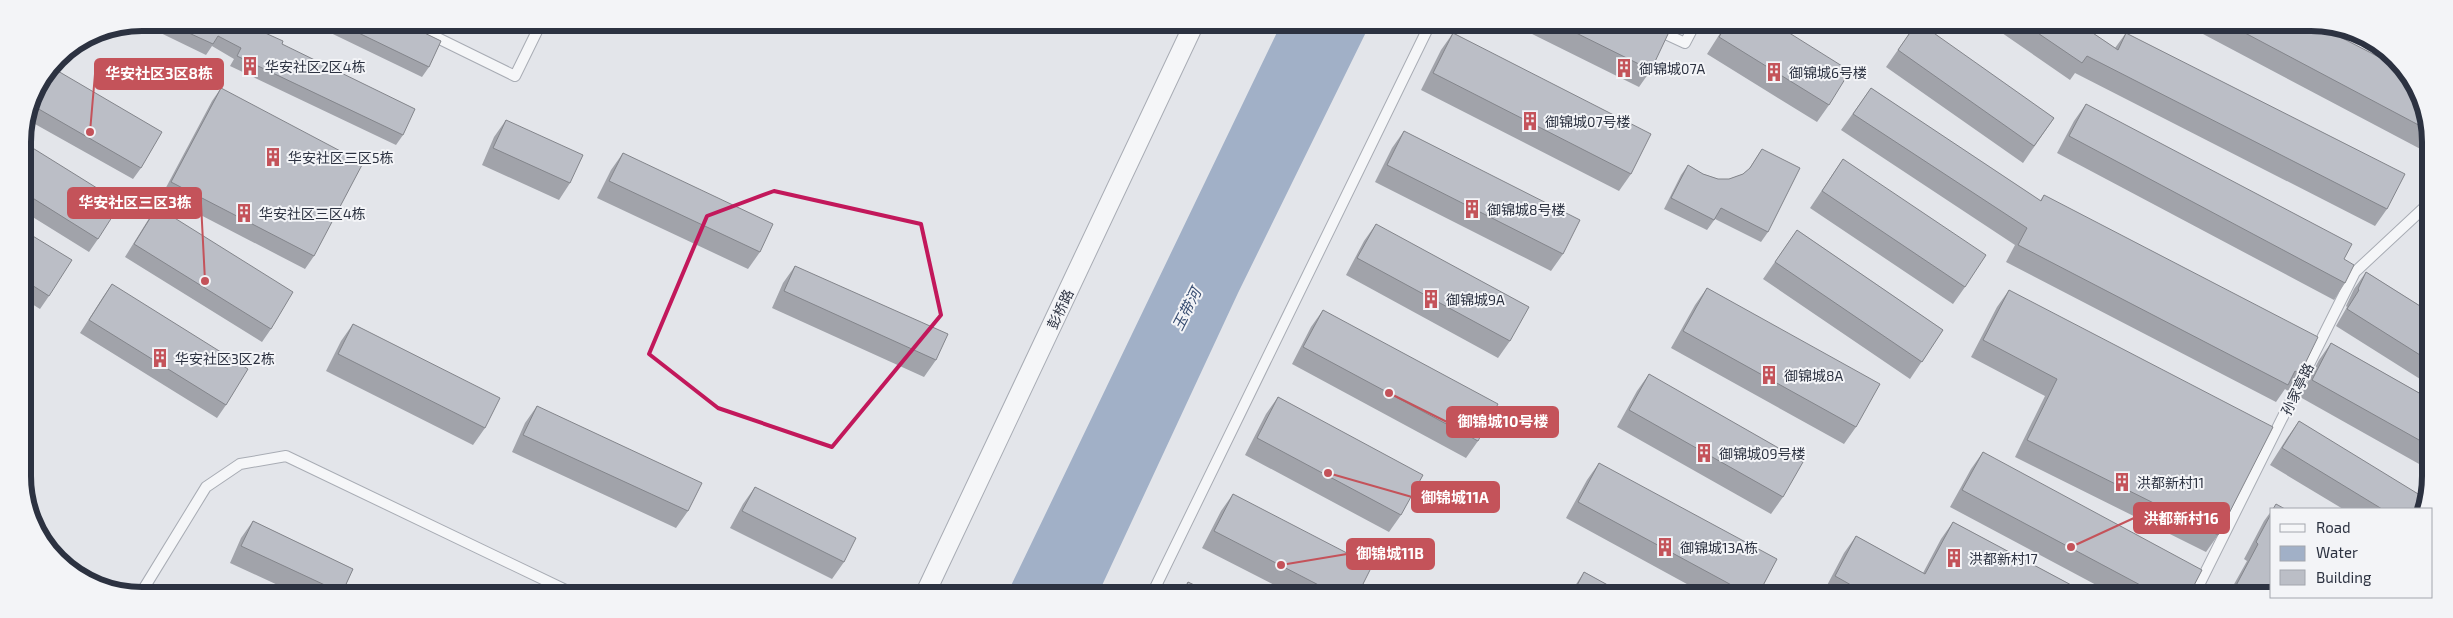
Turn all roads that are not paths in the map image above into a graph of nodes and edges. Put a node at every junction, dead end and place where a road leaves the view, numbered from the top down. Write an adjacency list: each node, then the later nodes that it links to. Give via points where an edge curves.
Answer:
1 (423, 31): 2 (lane, via 515,76)
2 (537, 31)
3 (1191, 31): 10 (street, 彭桥路)
4 (1427, 31): 11 (lane)
5 (1659, 31): 6 (lane, via 1685,43)
6 (1691, 31)
7 (2422, 210): 12 (lane, 孙家亭路, via 2355,272)
8 (145, 587): 9 (lane, via 206,487 240,464 286,456)
9 (559, 587)
10 (929, 587)
11 (1155, 587)
12 (2198, 587)

